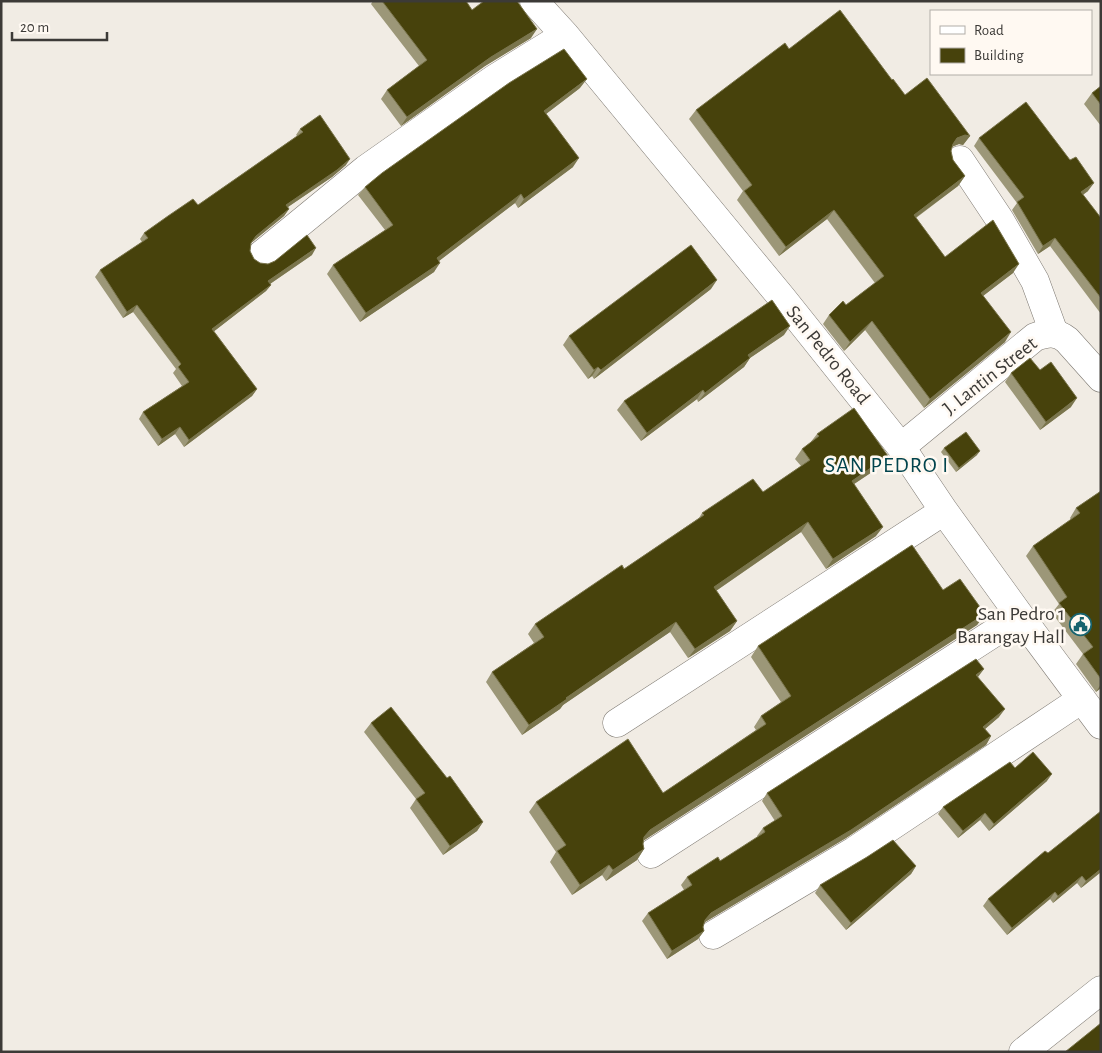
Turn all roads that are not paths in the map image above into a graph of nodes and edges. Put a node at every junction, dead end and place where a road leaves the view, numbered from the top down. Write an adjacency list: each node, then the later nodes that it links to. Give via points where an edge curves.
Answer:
1 (534, 1): 2 (street, San Pedro Road)
2 (565, 35): 4 (street, via 494,79 366,169); 7 (street, San Pedro Road)
3 (960, 160): 5 (street, via 1035,281)
4 (261, 255)
5 (1054, 334): 6 (street, J. Lantin Street, via 1067,340); 7 (street, J. Lantin Street, via 1035,338)
6 (1101, 378)
7 (901, 447): 8 (street, San Pedro Road)
8 (944, 511): 9 (street, San Pedro Road); 11 (street)
9 (1020, 616): 10 (street, San Pedro Road); 13 (street)
10 (1082, 699): 12 (street, San Pedro Road); 14 (street, via 854,851)
11 (617, 723)
12 (1101, 725)
13 (651, 854)
14 (714, 935)
15 (1101, 990): 16 (street)
16 (1023, 1052)

